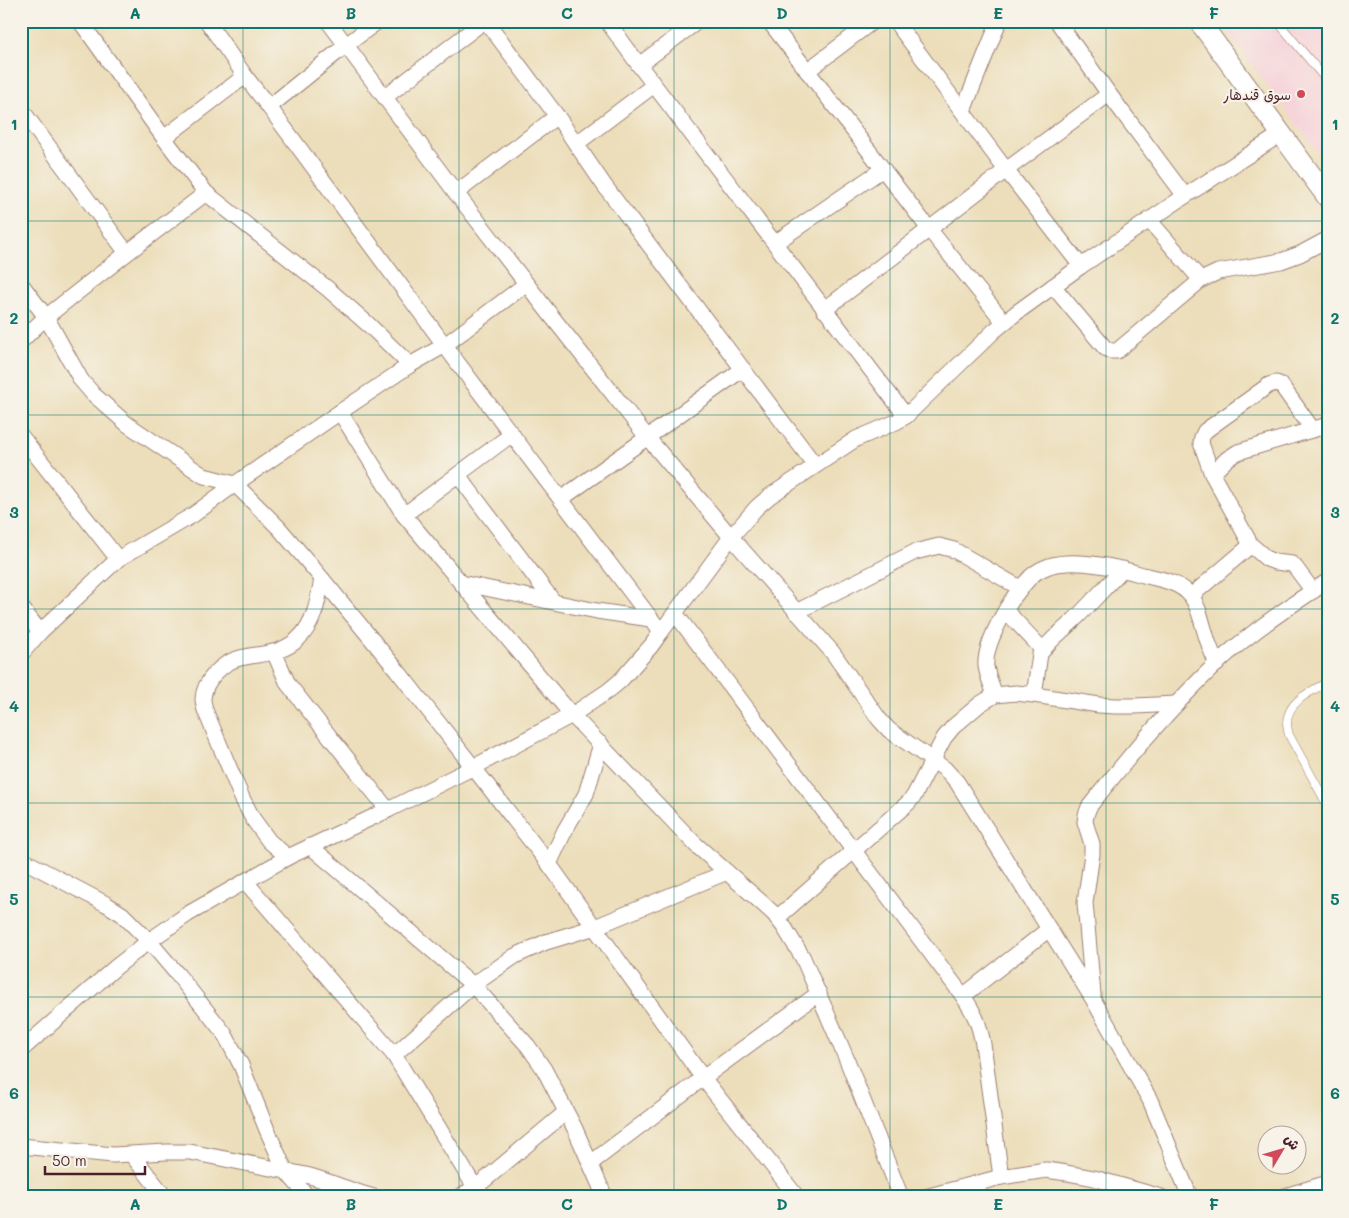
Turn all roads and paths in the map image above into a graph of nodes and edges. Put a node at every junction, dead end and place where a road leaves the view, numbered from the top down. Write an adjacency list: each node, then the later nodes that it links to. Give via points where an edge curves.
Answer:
1 (80, 21): 28 (street)
2 (207, 21): 18 (street)
3 (328, 21): 15 (street)
4 (378, 21): 15 (street)
5 (485, 21): 22 (street); 26 (street)
6 (607, 21): 16 (street)
7 (769, 21): 17 (street)
8 (873, 21): 17 (street)
9 (999, 21): 25 (street)
10 (1058, 21): 21 (street)
11 (1199, 21): 27 (main road)
12 (1277, 21): 19 (lane)
13 (694, 22): 16 (street)
14 (899, 23): 25 (street)
15 (345, 46): 22 (street); 23 (street)
16 (639, 66): 20 (street)
17 (807, 71): 30 (street)
18 (245, 76): 23 (street); 28 (street)
19 (1328, 82)
20 (654, 85): 29 (street); 39 (street)
21 (1109, 94): 31 (street); 34 (street)
22 (385, 97): 33 (street)
23 (269, 107): 50 (street)
24 (21, 109): 40 (street)
25 (963, 111): 31 (street)
26 (557, 116): 29 (street); 33 (street)
27 (1281, 134): 34 (street); 35 (main road)
28 (164, 138): 32 (street)
29 (576, 144): 52 (street)
30 (883, 169): 37 (street); 39 (street)
31 (1006, 170): 37 (street); 41 (street)
32 (206, 193): 40 (street); 51 (street, via 328,289)
33 (456, 193): 44 (street)
34 (1185, 196): 36 (street)
35 (1328, 198)
36 (1149, 220): 41 (street); 42 (street)
37 (929, 229): 46 (street); 48 (street)
38 (1328, 239): 42 (street, via 1286,260 1218,272)
39 (775, 243): 46 (street)
40 (127, 253): 47 (street)
41 (1081, 266): 45 (street)
42 (1201, 280): 45 (street, via 1118,351 1105,348)
43 (21, 284): 47 (street)
44 (526, 284): 50 (street); 58 (street)
45 (1053, 286): 48 (street)
46 (824, 310): 54 (street)
47 (46, 317): 49 (street); 62 (street, via 81,380 105,406 204,476)
48 (1004, 322): 54 (street)
49 (21, 341)
50 (445, 345): 51 (street); 56 (street)
51 (410, 365): 53 (street)
52 (743, 369): 58 (street); 59 (street)
53 (340, 412): 62 (street); 64 (street)
54 (906, 416): 59 (street, via 856,439)
55 (1320, 428): 60 (street, via 1238,452); 60 (street, via 1282,384 1269,385 1205,431 1201,443)
56 (512, 434): 61 (street); 63 (street)
57 (21, 436): 67 (street)
58 (648, 437): 63 (street); 65 (street)
59 (815, 465): 65 (street, via 757,507)
60 (1212, 474): 66 (street)
61 (458, 475): 64 (street); 75 (street)
62 (235, 484): 67 (street, via 193,515); 69 (street, via 279,528)
63 (561, 499): 80 (street)
64 (404, 515): 71 (street)
65 (731, 537): 78 (street); 79 (street)
66 (1251, 545): 73 (street, via 1267,559 1292,564); 74 (street)
67 (118, 559): 81 (street)
68 (1123, 569): 72 (street, via 1067,563 1049,566); 74 (street, via 1176,584); 83 (street)
69 (322, 579): 84 (street, via 309,626 298,639); 94 (street)
70 (1328, 581): 73 (street)
71 (461, 583): 75 (street); 91 (street)
72 (1020, 588): 77 (street); 78 (street, via 954,550 940,546 915,552)
73 (1313, 591): 86 (street)
74 (1191, 596): 86 (street, via 1198,607)
75 (552, 601): 80 (street, via 597,612)
76 (21, 607): 81 (street)
77 (1006, 611): 83 (street); 89 (street, via 987,653 986,665)
78 (796, 612): 93 (street, via 833,653 889,730)
79 (675, 613): 82 (street); 98 (street)
80 (651, 619): 82 (street)
81 (40, 632): 85 (street)
82 (661, 632): 91 (street, via 620,681)
83 (1043, 650): 88 (street)
84 (274, 652): 96 (street, via 288,684); 99 (street, via 238,658 224,665 206,687 203,698 205,710 253,819 269,841)
85 (21, 654)
86 (1217, 664): 90 (street)
87 (1328, 682): 95 (lane, via 1307,693 1293,706 1287,723 1289,735)
88 (1034, 694): 89 (street); 90 (street, via 1107,705)
89 (995, 695): 93 (street, via 953,727)
90 (1176, 704): 111 (street, via 1125,761 1086,814 1085,822 1092,844 1086,903)
91 (572, 714): 92 (street); 94 (street)
92 (601, 744): 101 (street, via 586,794); 102 (street, via 695,844)
93 (932, 760): 98 (street, via 914,796); 106 (street, via 945,769 965,793)
94 (474, 767): 96 (street); 101 (street)
95 (1328, 806)
96 (388, 810): 97 (street)
97 (310, 846): 99 (street); 108 (street)
98 (854, 851): 104 (street); 110 (street)
99 (288, 857): 103 (street)
100 (21, 859): 107 (street, via 122,914)
101 (549, 864): 105 (street)
102 (727, 872): 104 (street); 105 (street)
103 (245, 881): 107 (street); 113 (street)
104 (777, 918): 109 (street, via 803,958)
105 (595, 927): 108 (street, via 546,942 515,956); 114 (street)
106 (1049, 929): 110 (street); 111 (street)
107 (149, 941): 112 (street); 119 (street, via 224,1033 241,1064)
108 (473, 986): 113 (street); 115 (street, via 528,1046)
109 (818, 993): 114 (street); 129 (street)
110 (963, 996): 120 (street, via 980,1026)
111 (1093, 999): 132 (street, via 1150,1100)
112 (21, 1050)
113 (394, 1055): 122 (street)
114 (703, 1078): 118 (street); 128 (street)
115 (566, 1112): 118 (street); 122 (street)
116 (21, 1146): 117 (street)
117 (132, 1154): 119 (street, via 190,1152); 123 (street)
118 (591, 1164): 127 (street)
119 (285, 1170): 124 (street); 125 (street)
120 (1001, 1176): 130 (street); 131 (street, via 1046,1170 1094,1178)
121 (1328, 1183): 133 (street)
122 (478, 1192): 126 (street)
123 (165, 1197)
124 (308, 1197)
125 (374, 1197)
126 (459, 1197)
127 (605, 1197)
128 (798, 1197)
129 (902, 1197)
130 (925, 1197)
131 (1161, 1197)
132 (1190, 1197)
133 (1282, 1197)

